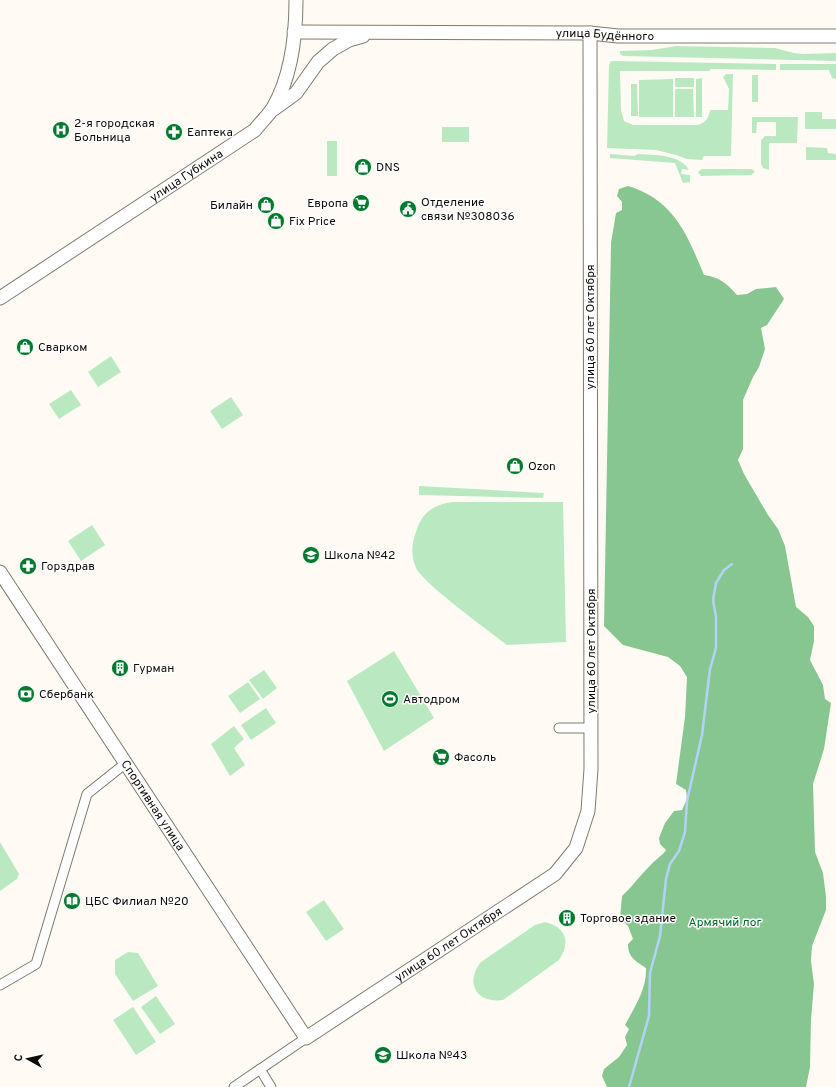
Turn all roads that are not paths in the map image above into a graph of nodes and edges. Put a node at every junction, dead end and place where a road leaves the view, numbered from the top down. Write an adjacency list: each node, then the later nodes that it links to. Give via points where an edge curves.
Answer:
1 (296, 0): 2 (street, улица Губкина)
2 (294, 32): 3 (street, улица Будённого); 6 (street, улица Губкина, via 289,66)
3 (374, 32): 4 (street, улица Будённого); 6 (street, улица Будённого, via 349,40 333,49 318,62 296,93)
4 (590, 33): 5 (street, улица Будённого, via 618,36); 10 (street, улица 60 лет Октября)
5 (836, 36)
6 (272, 110): 7 (street, улица Губкина, via 241,140)
7 (0, 298)
8 (0, 572): 11 (street, Спортивная улица)
9 (559, 728): 10 (street)
10 (591, 728): 13 (street, улица 60 лет Октября, via 588,811 576,848 555,874)
11 (126, 763): 12 (street, via 87,794 36,964); 13 (street, Спортивная улица)
12 (0, 985)
13 (306, 1038): 14 (street, улица 60 лет Октября)
14 (260, 1069): 15 (street, улица 60 лет Октября); 16 (street)
15 (234, 1087)
16 (271, 1087)

